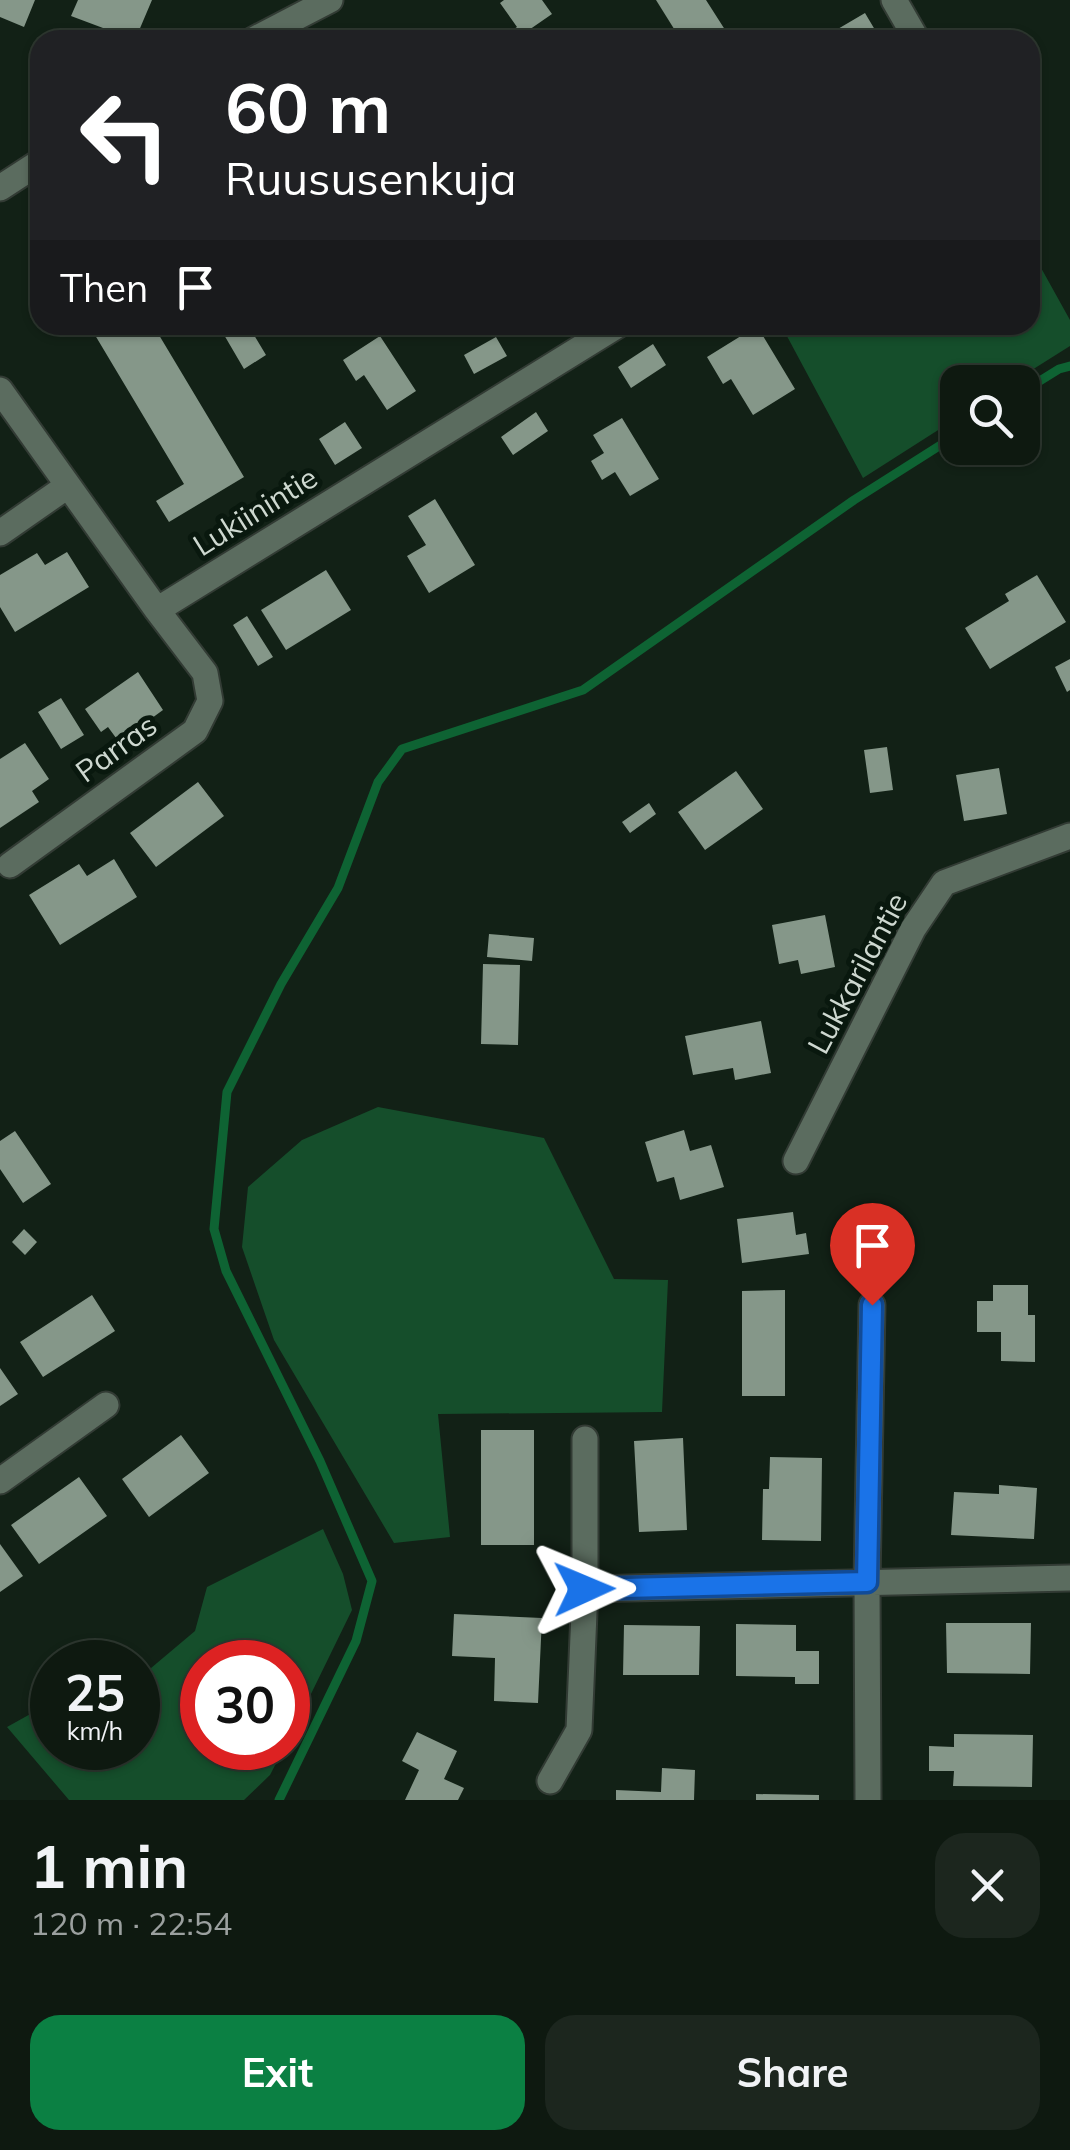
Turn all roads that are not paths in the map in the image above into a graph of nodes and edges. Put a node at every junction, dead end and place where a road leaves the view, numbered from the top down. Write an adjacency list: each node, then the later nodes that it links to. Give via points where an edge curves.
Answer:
1 (330, 0): 3 (street)
2 (894, 0): 5 (street)
3 (291, 8): 4 (street)
4 (265, 30)
5 (910, 30)
6 (30, 168): 7 (street)
7 (0, 188)
8 (596, 335): 12 (street, Lukiinintie)
9 (0, 390): 10 (street)
10 (66, 487): 11 (street); 12 (street)
11 (0, 533)
12 (156, 610): 14 (street, Parras, via 205,673 210,700 196,731)
13 (1070, 836): 15 (street, Lukkarilantie, via 944,884 914,929)
14 (10, 865)
15 (796, 1162)
16 (872, 1305): 21 (street)
17 (106, 1405): 19 (street)
18 (585, 1439): 22 (street)
19 (0, 1481)
20 (1070, 1578): 21 (street)
21 (867, 1582): 22 (street); 24 (street)
22 (584, 1589): 23 (street, via 579,1730)
23 (550, 1781)
24 (868, 1800)

